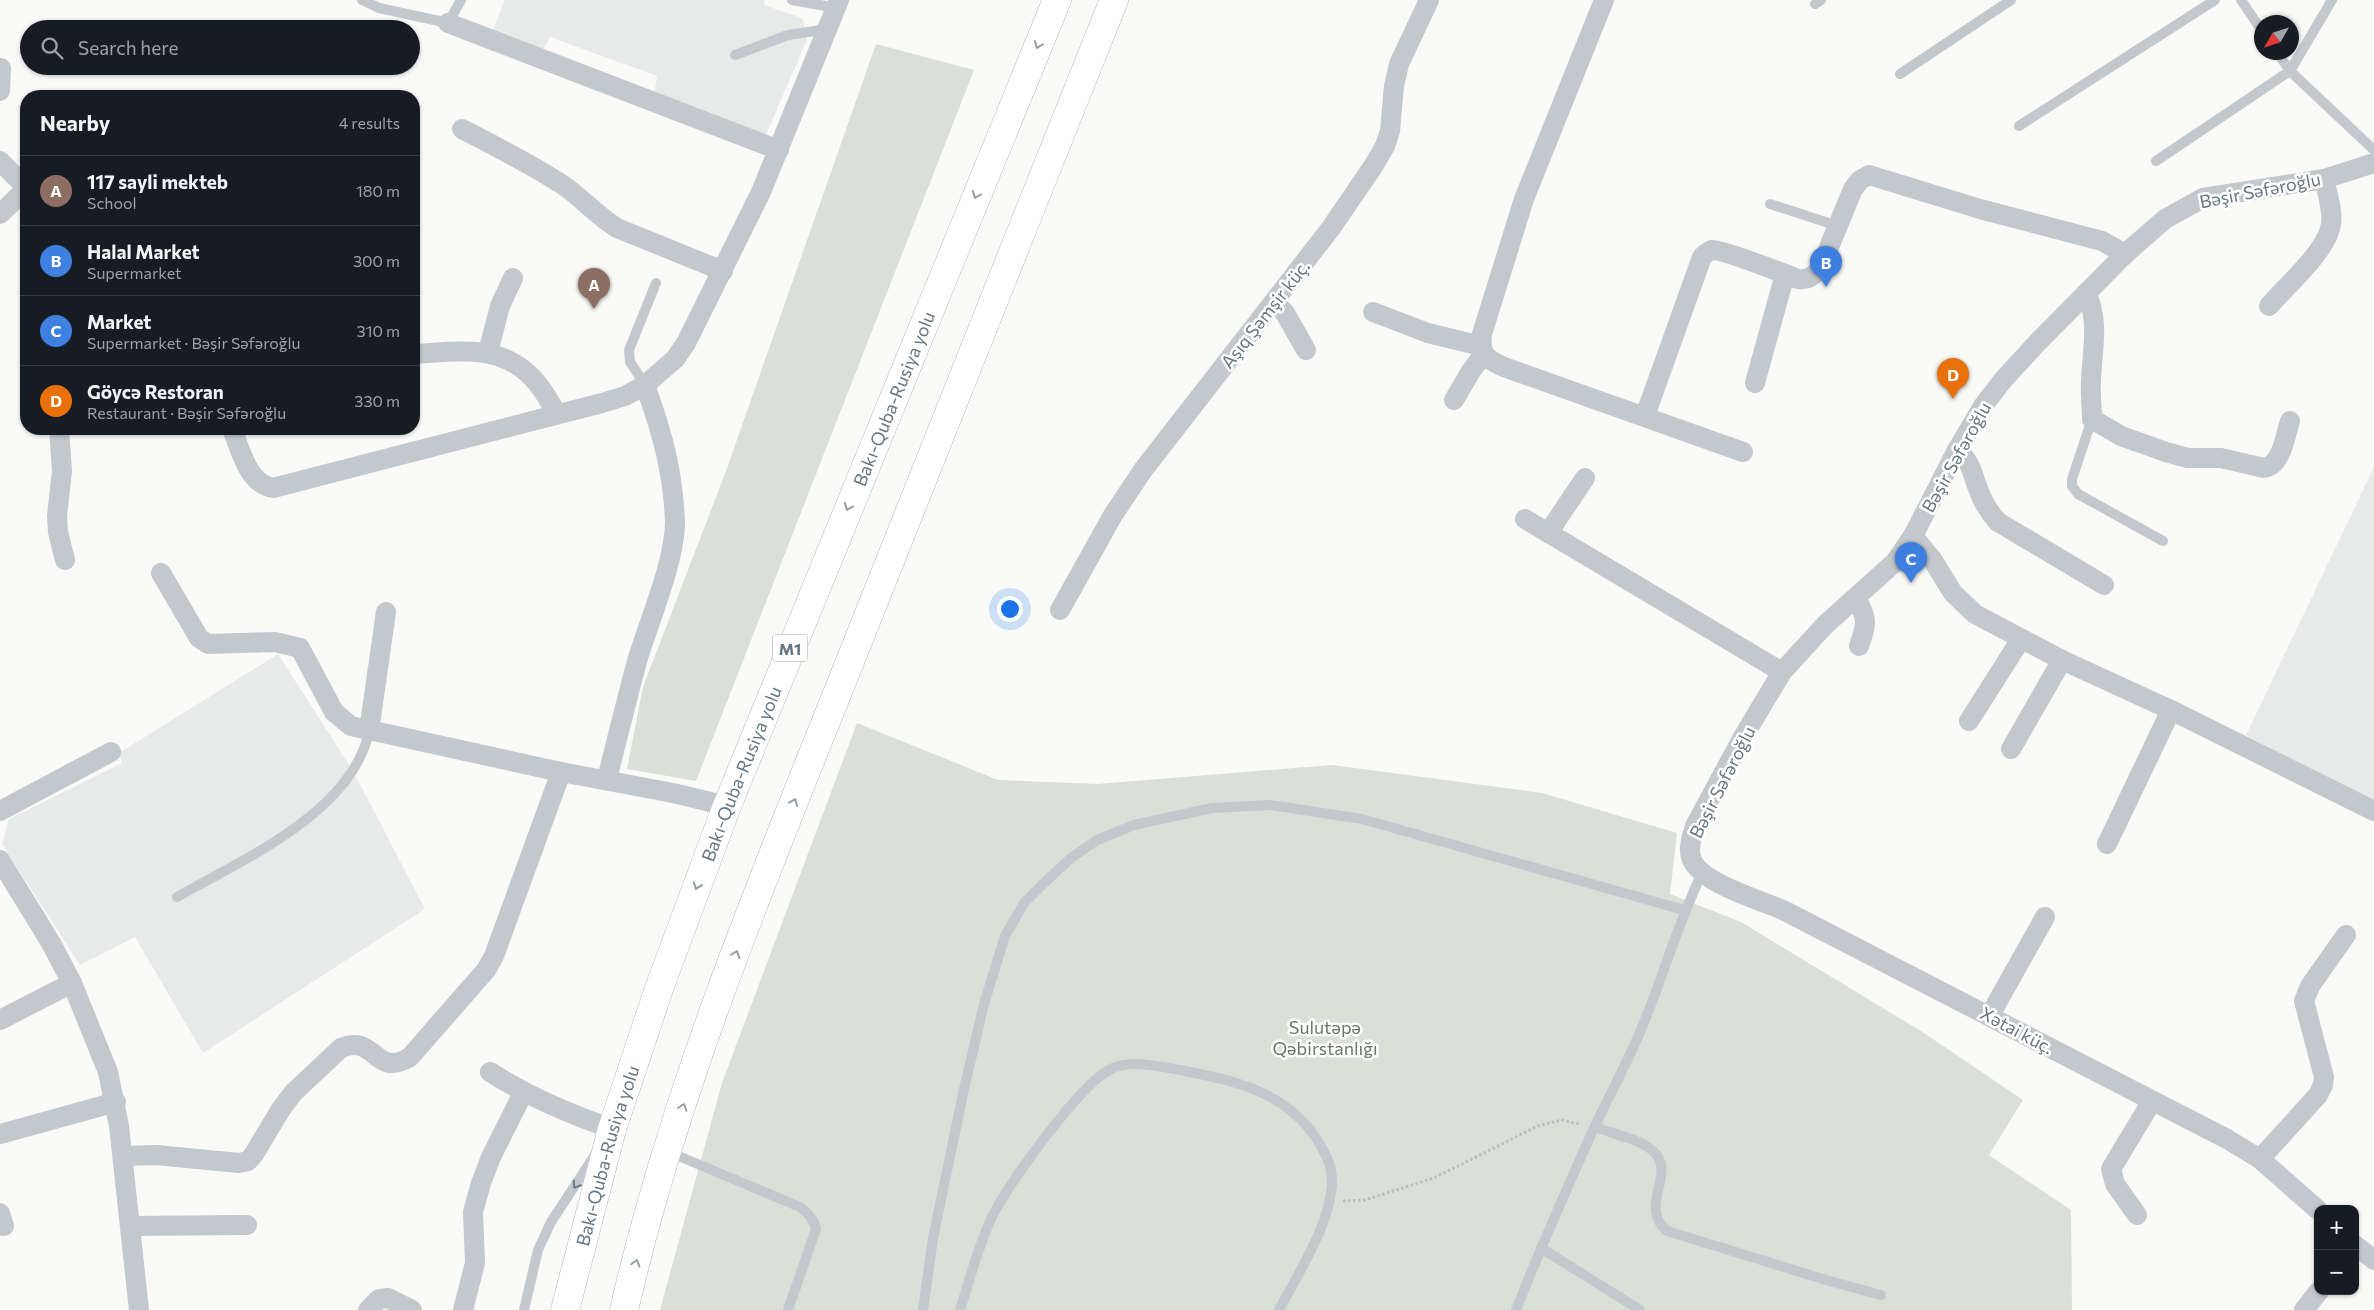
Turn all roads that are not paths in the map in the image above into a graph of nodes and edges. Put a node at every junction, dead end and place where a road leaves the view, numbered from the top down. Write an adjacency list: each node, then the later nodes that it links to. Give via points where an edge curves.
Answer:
1 (362, 0): 14 (lane, via 379,8)
2 (461, 0): 14 (lane)
3 (792, 0): 12 (lane)
4 (1057, 0): 81 (highway, Bakı-Quba-Rusiya yolu / M1, one-way to 81)
5 (1114, 0): 101 (highway, one-way to 5, via 718,1002 783,829)
6 (1428, 0): 41 (street, Aşıq Şəmşir küç., via 1399,64 1385,146 1331,228)
7 (1604, 0): 45 (street, via 1524,199 1482,334)
8 (2011, 0): 20 (lane)
9 (2215, 0): 22 (lane)
10 (2240, 0): 13 (lane)
11 (2332, 0): 19 (lane)
12 (838, 4): 15 (street)
13 (2254, 20)
14 (448, 23): 24 (street)
15 (828, 29): 16 (lane, via 788,35); 24 (street)
16 (735, 55)
17 (2282, 60): 19 (lane)
18 (2, 68): 21 (street)
19 (2290, 71): 25 (lane); 27 (lane)
20 (1900, 74)
21 (0, 91)
22 (2019, 126)
23 (462, 129): 36 (street, via 563,186 617,228)
24 (779, 150): 36 (street)
25 (2374, 150)
26 (0, 161): 30 (street)
27 (2156, 161)
28 (2374, 163): 29 (street, Bəşir Səfəroğlu)
29 (2324, 179): 35 (street, Bəşir Səfəroğlu, via 2202,198 2165,219); 42 (street, via 2331,211 2329,234)
30 (20, 182)
31 (20, 194): 33 (street)
32 (1770, 204): 34 (lane)
33 (0, 214)
34 (1838, 226): 35 (street, via 1853,189 1869,175 2102,241); 37 (street, via 1820,269 1812,277 1806,280)
35 (2126, 254): 40 (street, Bəşir Səfəroğlu)
36 (723, 270): 49 (street, via 686,343 675,359)
37 (1785, 274): 48 (street); 52 (street, via 1713,250 1706,252)
38 (513, 278): 46 (street, via 500,306)
39 (656, 283): 49 (lane, via 629,350 630,362)
40 (2086, 293): 53 (street, via 2093,307 2095,322); 57 (street, Bəşir Səfəroğlu, via 2003,380)
41 (1274, 302): 44 (street, via 1286,313); 68 (street, Aşıq Şəmşir küç., via 1143,470 1113,515)
42 (2269, 306)
43 (1373, 312): 45 (street)
44 (1306, 350)
45 (1482, 350): 50 (street); 52 (street, via 1504,367)
46 (488, 352): 47 (street); 51 (street, via 525,370)
47 (420, 354)
48 (1754, 383)
49 (645, 385): 51 (street, via 625,396); 80 (street, via 663,436 675,523 672,548 638,658)
50 (1454, 400)
51 (558, 414): 56 (street, via 273,488 263,486 252,475)
52 (1645, 416): 58 (street)
53 (2092, 420): 54 (street, via 2121,436 2166,452 2196,459 2221,458 2264,468 2276,462); 63 (lane, via 2072,486 2078,494)
54 (2290, 421)
55 (59, 435): 64 (street, via 62,471 57,516)
56 (235, 435)
57 (1957, 450): 62 (street, Bəşir Səfəroğlu); 66 (street, via 1972,466 1979,491 1998,522)
58 (1742, 452)
59 (1585, 478): 61 (street)
60 (1525, 519): 61 (street)
61 (1548, 533): 73 (street)
62 (1913, 536): 67 (street, Bəşir Səfəroğlu, via 1895,562); 70 (street, via 1961,603)
63 (2163, 541)
64 (65, 560)
65 (161, 573): 76 (street, via 199,638 208,644 275,642 300,648 334,712 351,726)
66 (2104, 585)
67 (1856, 598): 71 (street, via 1865,614 1866,624); 73 (street, Bəşir Səfəroğlu, via 1818,632)
68 (1060, 610)
69 (386, 612): 76 (street)
70 (2021, 638): 72 (street); 75 (street)
71 (1859, 646)
72 (2062, 660): 74 (street); 77 (street)
73 (1782, 672): 86 (street, Bəşir Səfəroğlu, via 1695,826 1690,856)
74 (2170, 710): 83 (street); 84 (street)
75 (1969, 721)
76 (369, 731): 79 (street); 87 (lane, via 353,772 306,818 277,840)
77 (2011, 749)
78 (110, 752): 82 (street)
79 (561, 772): 80 (street); 102 (street, via 494,956 486,970 410,1057 391,1064 360,1044 341,1048 294,1092 248,1160 239,1163 156,1155)
80 (607, 779): 81 (street)
81 (727, 806): 99 (highway, Bakı-Quba-Rusiya yolu / M1, one-way to 99, via 661,983)
82 (0, 811)
83 (2374, 812)
84 (2107, 844)
85 (0, 860): 91 (street, via 29,903)
86 (1702, 873): 88 (lane); 92 (street, Xətai küç., via 1783,910)
87 (177, 897)
88 (1684, 910): 98 (lane, via 1637,1040); 118 (lane, via 1362,819 1270,805 1212,808 1134,826 1097,840 1071,858 1024,903 1005,936 984,1004 964,1089 933,1238)
89 (2045, 917): 92 (street)
90 (2346, 935): 103 (street, via 2310,986 2304,1001 2324,1085)
91 (72, 983): 93 (street); 97 (street, via 101,1053)
92 (1990, 1015): 96 (street, Xətai küç.)
93 (0, 1020)
94 (490, 1072): 95 (street)
95 (524, 1093): 99 (street, via 561,1111); 113 (street, via 490,1157 473,1212 475,1262)
96 (2152, 1101): 103 (street, Xətai küç.); 105 (street, via 2111,1169 2115,1184)
97 (116, 1102): 100 (street); 102 (street)
98 (1594, 1127): 108 (lane); 109 (lane, via 1653,1151 1662,1170 1655,1213 1659,1224 1667,1231)
99 (612, 1129): 114 (lane, one-way to 114, via 548,1229 538,1250); 115 (highway, Bakı-Quba-Rusiya yolu / M1)
100 (0, 1134)
101 (668, 1152): 116 (highway, one-way to 101); 117 (lane, via 800,1207 815,1222 816,1229)
102 (123, 1156): 107 (street)
103 (2260, 1159): 104 (street, Xətai küç.)
104 (2314, 1206)
105 (2137, 1215)
106 (247, 1225): 107 (street)
107 (131, 1226): 110 (street)
108 (1541, 1248): 121 (lane); 122 (lane)
109 (1881, 1295)
110 (139, 1310)
111 (368, 1310): 112 (street, via 379,1298 388,1298)
112 (412, 1310)
113 (463, 1310)
114 (524, 1310)
115 (565, 1310)
116 (624, 1310)
117 (788, 1310)
118 (923, 1310)
119 (960, 1310): 120 (lane, via 982,1243 1002,1199 1073,1103 1107,1071 1129,1064 1234,1081 1268,1095 1291,1110 1316,1138 1331,1167 1330,1201)
120 (1279, 1310)
121 (1516, 1310)
122 (1640, 1310)

